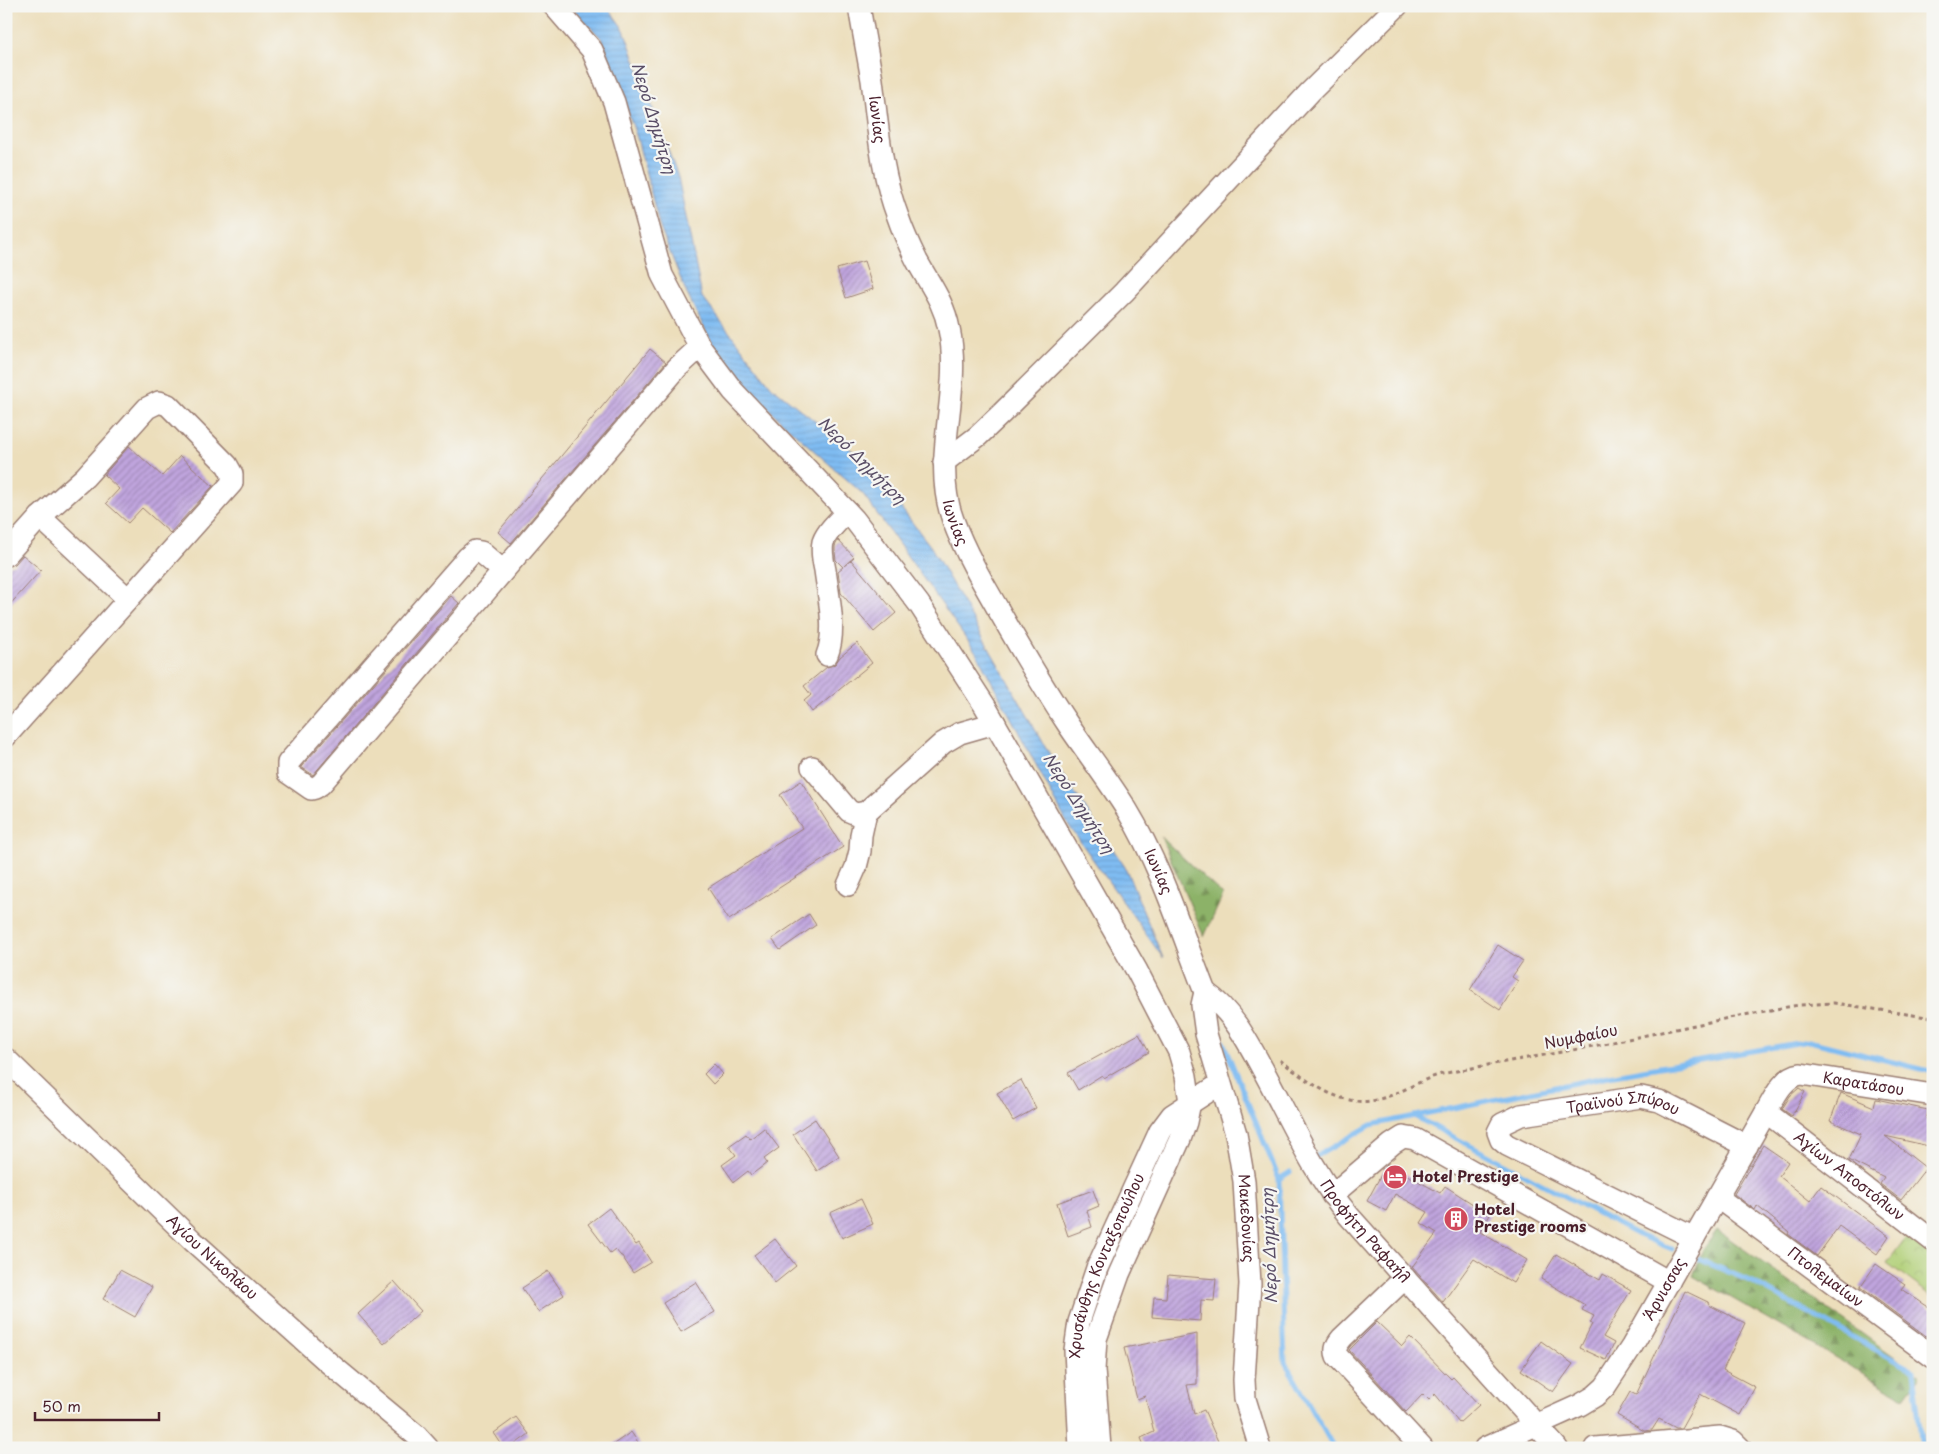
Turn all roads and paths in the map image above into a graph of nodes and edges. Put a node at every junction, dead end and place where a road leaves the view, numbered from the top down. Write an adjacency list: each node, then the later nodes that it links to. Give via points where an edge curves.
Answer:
1 (554, 6): 4 (street, via 592,50 614,102 662,275)
2 (859, 6): 5 (street, Ιωνίας, via 882,164 897,217 917,261 942,303 950,328 951,384)
3 (1397, 6): 5 (street, via 1310,92 1124,292 1002,414)
4 (700, 347): 6 (street, via 733,392); 9 (street, via 677,368)
5 (944, 462): 17 (street, Ιωνίας, via 946,494 962,541 1019,647 1128,811 1151,854)
6 (847, 512): 11 (street, via 834,524 823,542 831,619); 12 (street, via 918,604)
7 (40, 516): 8 (street); 10 (street); 10 (street, via 85,477 147,408 159,402 168,405 227,465 232,483)
8 (6, 555)
9 (503, 571): 9 (street, via 321,784 311,789 288,773 288,763 468,557 475,551 481,552)
10 (128, 599): 13 (street)
11 (827, 655)
12 (995, 723): 15 (street, via 960,733 943,743); 24 (street, via 1138,972 1179,1052)
13 (6, 736)
14 (812, 768): 15 (street, via 849,811 856,814)
15 (866, 812): 16 (street, via 860,834 860,851)
16 (848, 885)
17 (1205, 992): 22 (street, Μακεδονίας, via 1203,1020); 27 (street, Προφήτη Ραφαήλ, via 1218,1001 1250,1046)
18 (1933, 1018): 19 (path, Νυμφαίου, via 1834,1003 1799,1004 1440,1075 1390,1095 1357,1102 1311,1083)
19 (1278, 1059)
20 (8, 1062): 35 (street, Αγίου Νικολάου, via 192,1241)
21 (1794, 1075): 23 (street, Καρατάσου); 25 (street, Άρνισσας)
22 (1220, 1084): 24 (street, Χρυσάνθης Κονταξοπούλου); 38 (street, Μακεδονίας, via 1236,1134 1244,1180 1250,1284 1245,1400)
23 (1933, 1095)
24 (1190, 1102): 36 (street, Χρυσάνθης Κονταξοπούλου, via 1172,1115 1154,1142 1082,1308 1075,1350); 37 (street, Χρυσάνθης Κονταξοπούλου, via 1180,1140 1119,1274 1096,1339 1094,1370)
25 (1766, 1112): 26 (street, Άρνισσας); 30 (street, Αγίων Αποστόλων)
26 (1747, 1146): 28 (street, Άρνισσας); 29 (street, Τραϊνού Σπύρου, via 1659,1101 1641,1097 1521,1115 1502,1124 1498,1132 1507,1145)
27 (1332, 1195): 31 (street, Προφήτη Ραφαήλ); 32 (street, via 1392,1144 1403,1137 1415,1139)
28 (1717, 1197): 29 (street, Άρνισσας); 33 (street, Πτολεμαίων)
29 (1694, 1238): 32 (street, Άρνισσας)
30 (1933, 1241)
31 (1405, 1278): 34 (street, Προφήτη Ραφαήλ); 39 (street, via 1342,1338 1336,1353)
32 (1669, 1282): 34 (street, Άρνισσας, via 1605,1387 1580,1405)
33 (1933, 1357)
34 (1535, 1424): 40 (street, Άρνισσας); 41 (street, Προφήτη Ραφαήλ)
35 (428, 1448)
36 (1080, 1448)
37 (1100, 1448)
38 (1260, 1448)
39 (1422, 1448)
40 (1485, 1448)
41 (1557, 1448)
42 (1595, 1448): 43 (street, via 1720,1437 1733,1441)
43 (1740, 1448)

